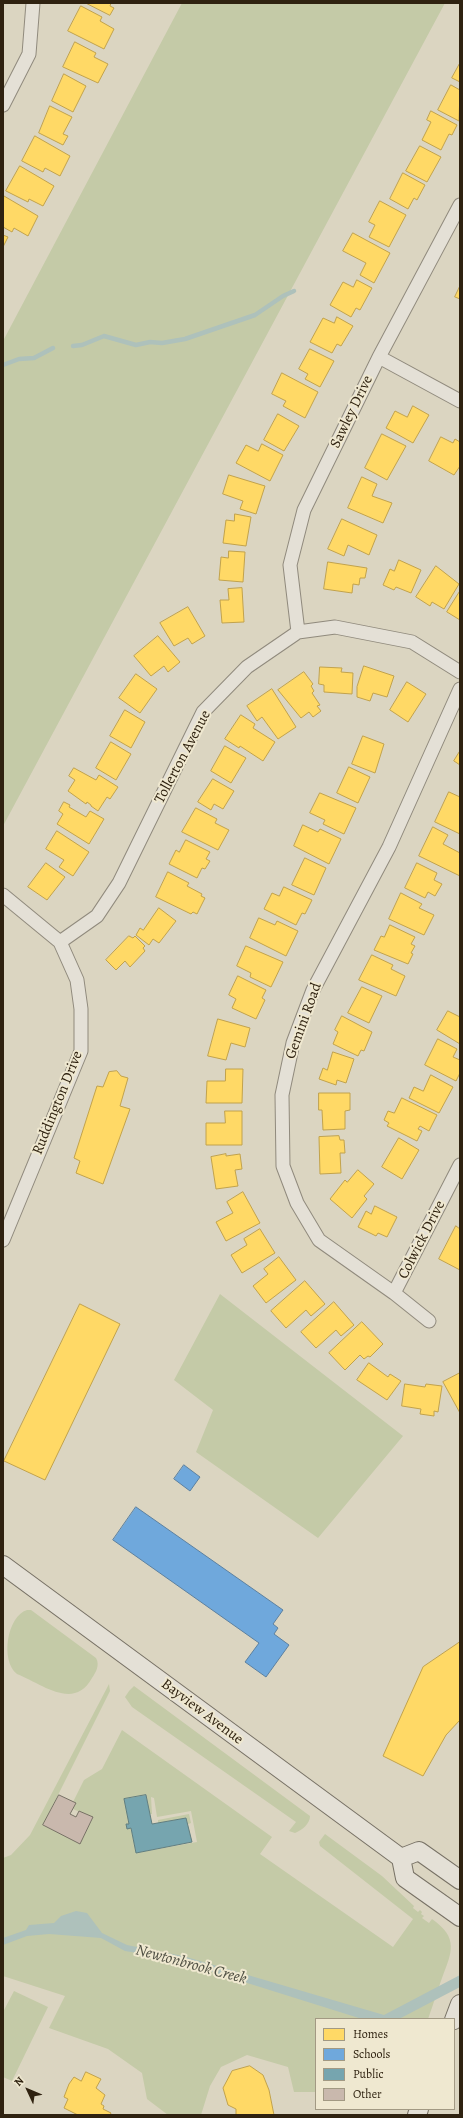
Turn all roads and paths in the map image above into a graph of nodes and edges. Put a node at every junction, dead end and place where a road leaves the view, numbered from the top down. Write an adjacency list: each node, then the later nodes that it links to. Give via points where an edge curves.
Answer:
1 (33, 3): 2 (street, via 29,54)
2 (3, 105)
3 (460, 205): 4 (street, Sawley Drive)
4 (379, 356): 5 (street); 6 (street, Sawley Drive, via 304,510 290,565)
5 (460, 401)
6 (298, 632): 7 (street, Tollerton Avenue, via 335,627 412,642); 10 (street, Tollerton Avenue, via 247,667 203,712 119,884 97,916)
7 (460, 672)
8 (460, 689): 13 (street, Gemini Road, via 389,847 313,990 293,1043 282,1095 283,1166 297,1203 319,1240)
9 (3, 895): 10 (street, Ruddington Drive)
10 (60, 942): 12 (street, Ruddington Drive, via 77,980 82,1051)
11 (460, 1165): 13 (street, Colwick Drive)
12 (3, 1240)
13 (394, 1293): 14 (street, Gemini Road)
14 (429, 1321)
15 (3, 1565): 16 (main road, Bayview Avenue)
16 (401, 1858): 17 (main road, via 419,1851); 18 (main road, via 405,1878)
17 (460, 1880)
18 (460, 1917)
19 (460, 2004): 20 (main road)
20 (455, 2018)

